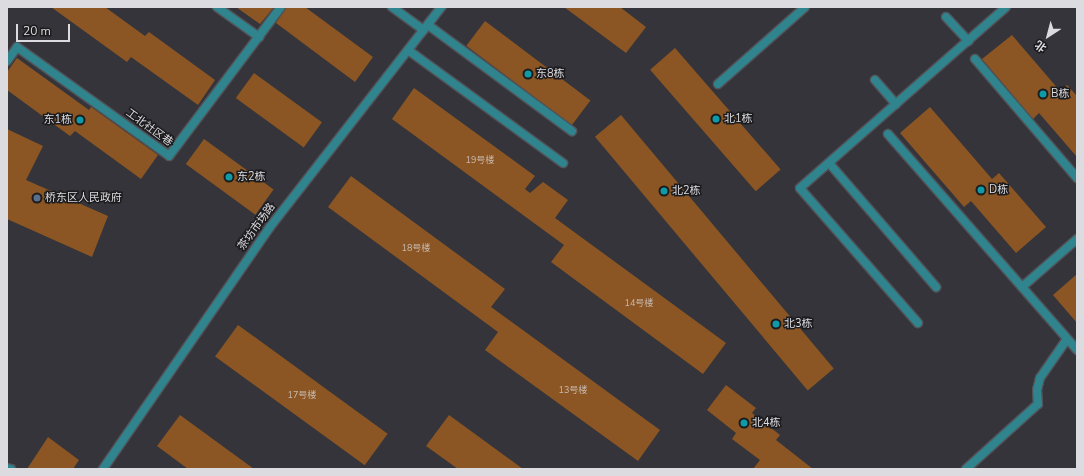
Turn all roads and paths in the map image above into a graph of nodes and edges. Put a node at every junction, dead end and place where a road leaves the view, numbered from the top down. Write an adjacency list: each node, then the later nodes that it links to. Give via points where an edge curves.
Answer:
1 (217, 7): 9 (street)
2 (281, 7): 9 (street, 工北社区巷)
3 (392, 7): 8 (street)
4 (442, 7): 8 (street, 茶坊市场路)
5 (805, 7): 15 (street)
6 (1006, 7): 10 (street)
7 (946, 17): 10 (street)
8 (426, 28): 11 (street, 茶坊市场路); 17 (street)
9 (259, 37): 13 (street, 工北社区巷, via 169,156 17,47)
10 (968, 41): 16 (street)
11 (408, 50): 19 (street); 30 (street, 茶坊市场路, via 270,227)
12 (975, 59): 21 (street)
13 (7, 61)
14 (875, 80): 16 (street)
15 (718, 84)
16 (896, 104): 20 (street)
17 (572, 132)
18 (888, 134): 24 (street)
19 (563, 163)
20 (829, 163): 23 (street); 25 (street, via 800,188)
21 (1077, 178)
22 (1077, 239): 24 (street)
23 (936, 287)
24 (1022, 287): 26 (street)
25 (918, 323)
26 (1067, 339): 27 (street); 31 (street, via 1040,378 1037,390 1038,404)
27 (1077, 350)
28 (7, 468): 29 (street)
29 (11, 469)
30 (103, 469)
31 (966, 469)

